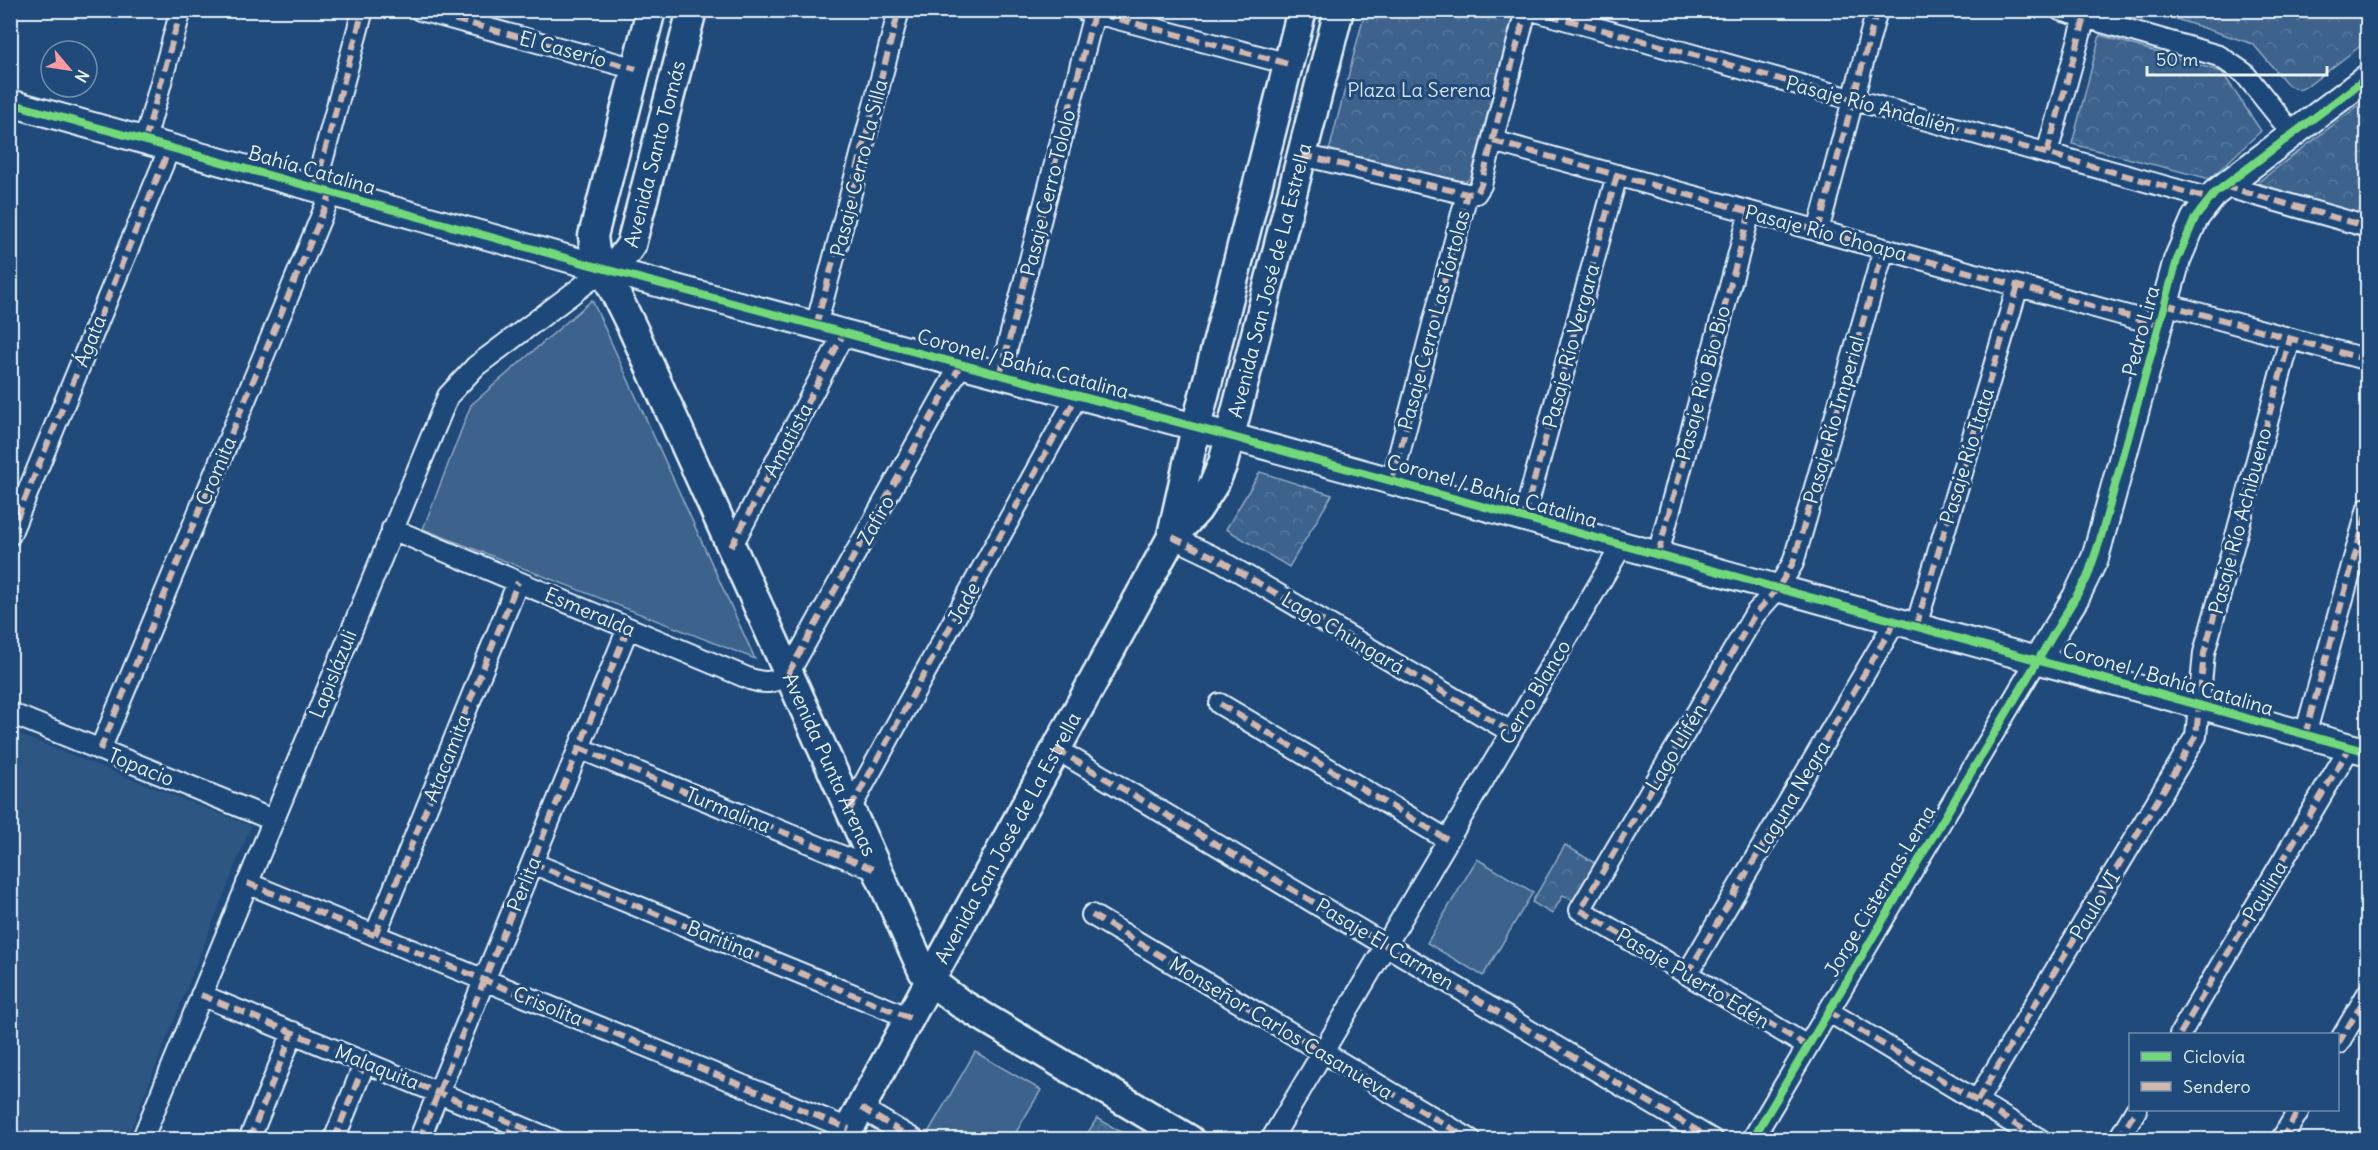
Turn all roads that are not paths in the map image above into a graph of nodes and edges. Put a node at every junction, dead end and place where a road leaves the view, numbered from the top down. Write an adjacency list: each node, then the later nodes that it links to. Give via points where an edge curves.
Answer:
1 (181, 10): 21 (street)
2 (363, 10): 27 (street, Cromita)
3 (420, 10): 16 (street, El Caserío)
4 (651, 10): 16 (main road, Avenida Santo Tomás)
5 (692, 10): 34 (main road, Avenida Santo Tomás, via 632,245 621,259)
6 (898, 10): 37 (street, Pasaje Cerro La Silla)
7 (1302, 10): 15 (main road, Avenida San José de La Estrella)
8 (1339, 10): 25 (main road, Avenida San José de La Estrella)
9 (1526, 10): 22 (street, Pasaje Cerro Las Tórtolas)
10 (1532, 10): 18 (street, Pasaje Río Andalién)
11 (1877, 10): 18 (street)
12 (2060, 10): 14 (street)
13 (1091, 11): 15 (street); 42 (street, Pasaje Cerro Tololo)
14 (2086, 14): 20 (street, via 2206,51 2232,63); 24 (street)
15 (1289, 63): 44 (main road, Avenida San José de La Estrella)
16 (636, 69): 34 (main road, Avenida Santo Tomás, via 593,236 595,252)
17 (2367, 77): 20 (street, Pedro Lira)
18 (1854, 100): 24 (street, Pasaje Río Andalién); 32 (street)
19 (10, 103): 21 (street, Bahía Catalina)
20 (2292, 133): 28 (street, Pedro Lira)
21 (145, 140): 23 (street, Bahía Catalina)
22 (1493, 141): 26 (street, Pasaje Río Choapa); 29 (street, Pasaje Cerro Las Tórtolas, via 1482,184)
23 (170, 147): 27 (street, Bahía Catalina); 50 (street, Ágata)
24 (2047, 153): 28 (street, Pasaje Río Andalién)
25 (1302, 155): 29 (street); 45 (main road, Avenida San José de La Estrella)
26 (1617, 175): 30 (street, Pasaje Río Choapa); 48 (street, Pasaje Río Vergara)
27 (323, 190): 34 (street, Bahía Catalina); 68 (street, Cromita)
28 (2217, 192): 31 (street, Pasaje Río Andalién); 36 (street, Pedro Lira, via 2187,231)
29 (1471, 193): 46 (street, Pasaje Cerro Las Tórtolas)
30 (1750, 212): 32 (street, Pasaje Río Choapa); 54 (street, Pasaje Río Bio Bio)
31 (2367, 227)
32 (1818, 231): 33 (street, Pasaje Río Choapa)
33 (1884, 249): 35 (street, Pasaje Río Choapa); 56 (street, Pasaje Río Imperial, via 1793,563)
34 (605, 269): 37 (street, Coronel / Bahía Catalina); 49 (street, Lapislázuli, via 476,366 456,386 442,407); 53 (main road, Avenida Punta Arenas)
35 (2018, 286): 36 (street, Pasaje Río Choapa); 57 (street, Pasaje Río Itata)
36 (2162, 314): 39 (street, Pasaje Río Choapa); 59 (street, Pedro Lira, via 2095,558)
37 (816, 326): 38 (street, Coronel / Bahía Catalina)
38 (844, 333): 41 (street, Coronel / Bahía Catalina); 53 (street, Amatista)
39 (2290, 339): 40 (street, Pasaje Río Choapa); 62 (street, Pasaje Río Achibueno, via 2204,653)
40 (2367, 360)
41 (961, 364): 42 (street, Coronel / Bahía Catalina); 60 (street, Zafiro)
42 (1000, 375): 43 (street, Coronel / Bahía Catalina)
43 (1077, 396): 44 (street, Coronel / Bahía Catalina); 70 (street, Jade)
44 (1196, 428): 45 (street, Coronel / Bahía Catalina); 51 (main road, Avenida San José de La Estrella)
45 (1229, 436): 46 (street, Coronel / Bahía Catalina); 51 (main road, Avenida San José de La Estrella, via 1215,482 1197,510)
46 (1392, 481): 48 (street, Coronel / Bahía Catalina)
47 (2367, 508): 65 (street)
48 (1524, 517): 52 (street, Coronel / Bahía Catalina)
49 (392, 529): 55 (street, Esmeralda); 71 (street, Lapislázuli)
50 (10, 535)
51 (1172, 537): 64 (street, Lago Chungará, via 1216,558); 67 (main road, Avenida San José de La Estrella)
52 (1622, 545): 54 (street, Coronel / Bahía Catalina); 64 (street, Cerro Blanco)
53 (731, 547): 60 (main road, Avenida Punta Arenas)
54 (1658, 554): 56 (street, Coronel / Bahía Catalina)
55 (519, 582): 58 (street, Esmeralda); 78 (street, Atacamita)
56 (1778, 588): 57 (street, Coronel / Bahía Catalina); 76 (street, Lago Llifén, via 1755,614)
57 (1906, 623): 59 (street, Coronel / Bahía Catalina); 80 (street, Laguna Negra)
58 (628, 628): 60 (street, Esmeralda, via 760,682 780,680); 66 (street, Perlita)
59 (2037, 660): 62 (street, Coronel / Bahía Catalina); 85 (street, Jorge Cisternas Lema)
60 (788, 674): 70 (main road, Avenida Punta Arenas)
61 (1220, 704): 72 (street)
62 (2200, 705): 65 (street, Coronel / Bahía Catalina); 94 (street, Paulo VI, via 2192,746)
63 (10, 713): 68 (street, Topacio)
64 (1511, 732): 72 (street, Cerro Blanco)
65 (2305, 735): 69 (street, Coronel / Bahía Catalina)
66 (579, 748): 73 (street, Perlita); 74 (street, Turmalina)
67 (1056, 749): 79 (street, Pasaje El Carmen); 82 (main road, Avenida San José de La Estrella)
68 (100, 750): 71 (street, Topacio)
69 (2359, 750): 88 (street, Paulina)
70 (850, 809): 74 (main road, Avenida Punta Arenas)
71 (273, 820): 75 (street, Lapislázuli)
72 (1448, 840): 79 (street, Cerro Blanco)
73 (532, 863): 81 (street, Perlita); 86 (street, Baritina)
74 (878, 871): 82 (main road, Avenida Punta Arenas)
75 (247, 883): 78 (street, Crisolita); 84 (street, Lapislázuli)
76 (1580, 910): 80 (street, Pasaje Puerto Edén)
77 (1092, 915): 91 (street, Monseñor Carlos Casanueva)
78 (375, 935): 81 (street, Crisolita)
79 (1386, 945): 91 (street, Cerro Blanco); 109 (street, Pasaje El Carmen)
80 (1687, 974): 90 (street, Pasaje Puerto Edén)
81 (485, 980): 93 (street, Perlita); 97 (street, Crisolita)
82 (930, 981): 86 (main road, Avenida San José de La Estrella); 99 (main road, Avenida Punta Arenas)
83 (2367, 993): 89 (street)
84 (201, 995): 87 (street, Malaquita); 101 (street, Lapislázuli)
85 (1828, 1011): 90 (street, Jorge Cisternas Lema); 94 (street)
86 (910, 1018): 97 (main road, Avenida San José de La Estrella)
87 (292, 1032): 92 (street, Malaquita); 102 (street)
88 (2181, 1033)
89 (2339, 1041)
90 (1807, 1046): 100 (street, Jorge Cisternas Lema)
91 (1323, 1052): 107 (street, Cerro Blanco); 108 (street, Monseñor Carlos Casanueva)
92 (365, 1062): 93 (street, Malaquita); 103 (street)
93 (439, 1092): 98 (street, Malaquita); 104 (street, Perlita)
94 (1977, 1101): 110 (street)
95 (2135, 1111): 111 (street)
96 (2298, 1111): 112 (street)
97 (851, 1125): 106 (street, Crisolita)
98 (509, 1131): 105 (street, Malaquita)
99 (1174, 1136)
100 (1758, 1138)
101 (142, 1140)
102 (249, 1140)
103 (334, 1140)
104 (420, 1140)
105 (553, 1140)
106 (915, 1140)
107 (1272, 1140)
108 (1471, 1140)
109 (1713, 1140)
110 (2041, 1140)
111 (2118, 1140)
112 (2281, 1140)

